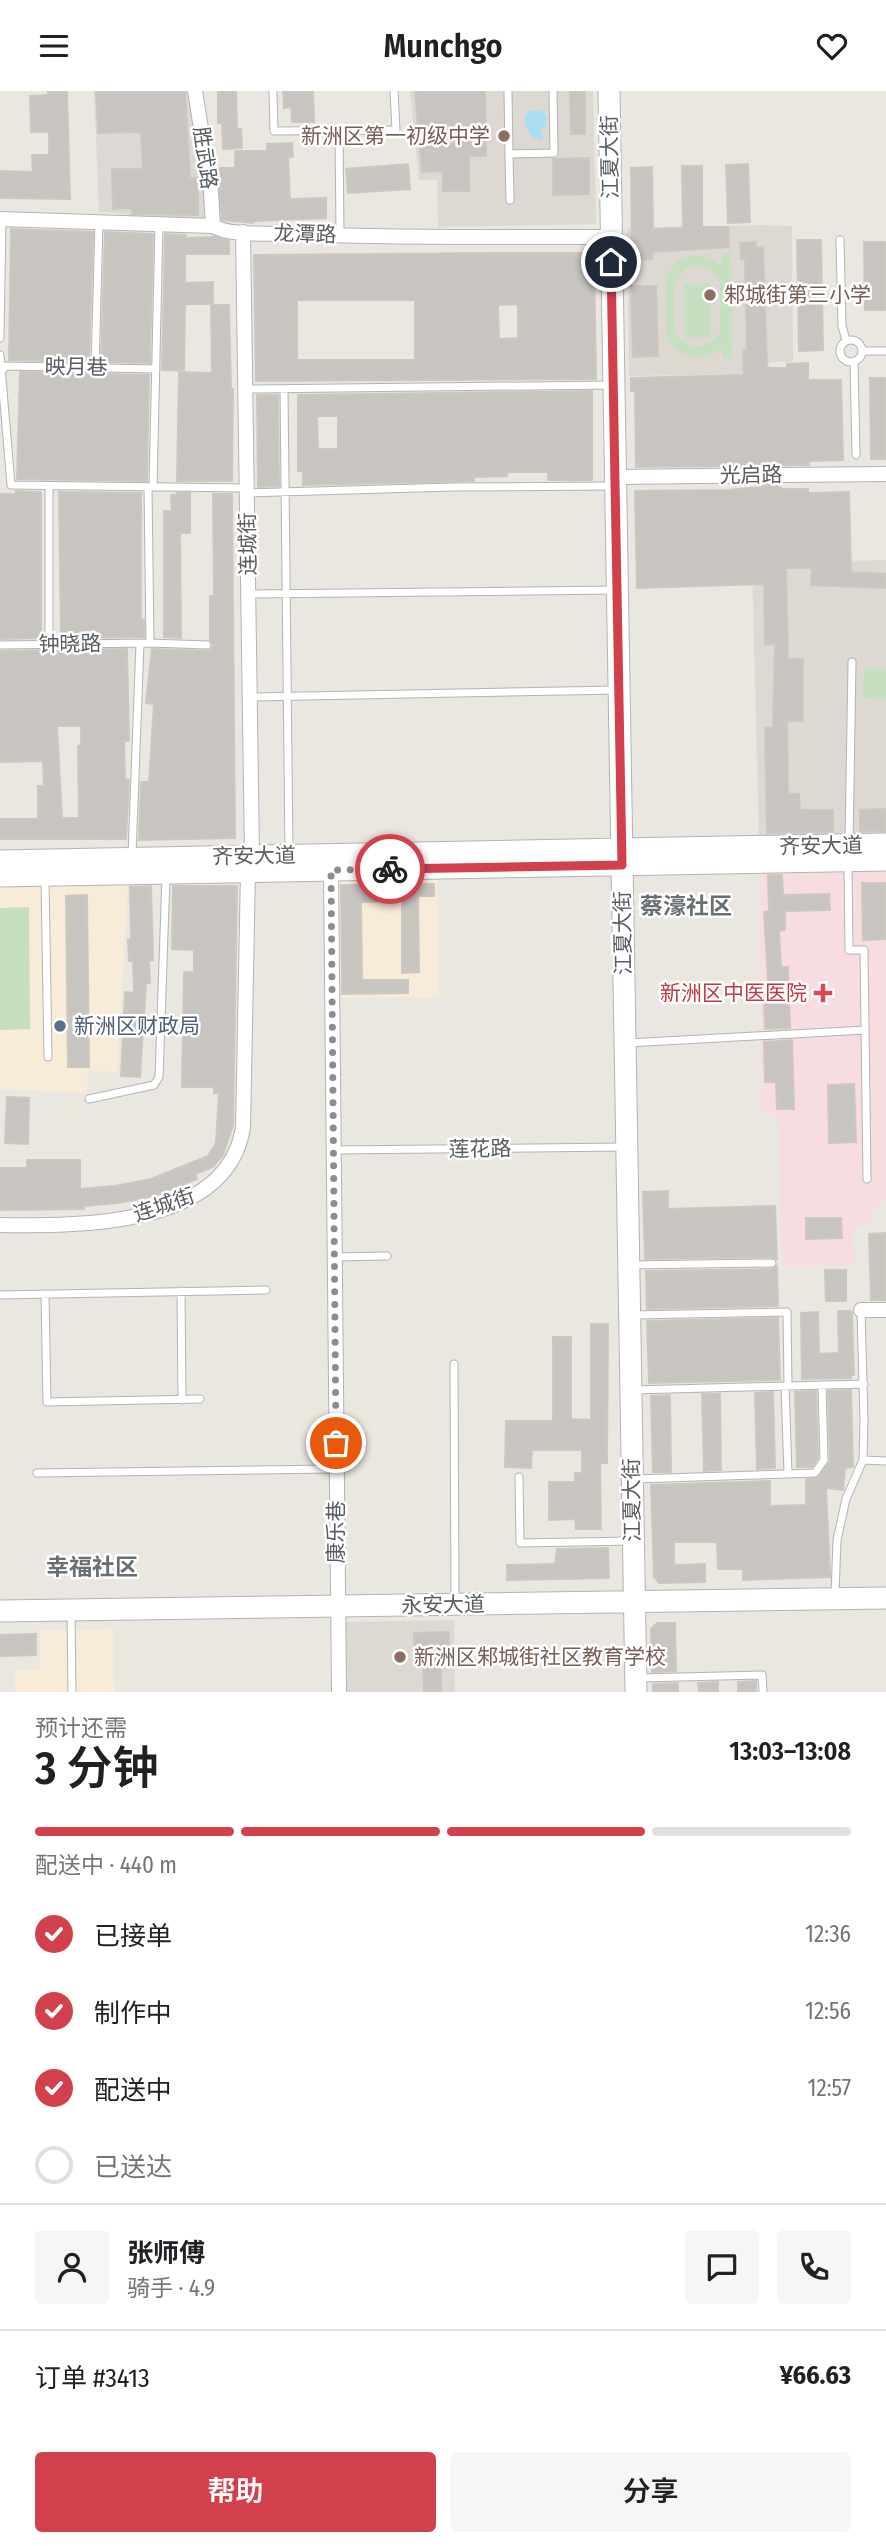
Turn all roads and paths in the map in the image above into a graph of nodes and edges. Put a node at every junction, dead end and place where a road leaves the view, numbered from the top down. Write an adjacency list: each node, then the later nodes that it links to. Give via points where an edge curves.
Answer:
1 (195, 91): 13 (street, 胜武路)
2 (273, 91): 7 (lane, via 274,131)
3 (394, 91): 7 (lane, via 396,130)
4 (508, 91): 8 (lane)
5 (553, 91): 8 (lane, via 554,153)
6 (609, 91): 16 (street, 江夏大街)
7 (339, 130): 15 (lane)
8 (509, 154): 9 (lane)
9 (510, 201)
10 (1, 219): 11 (street, 龙潭路); 18 (lane)
11 (99, 221): 12 (street, 龙潭路); 24 (lane)
12 (159, 225): 13 (street, 龙潭路); 25 (lane)
13 (213, 226): 14 (street, 龙潭路)
14 (243, 232): 15 (street, 龙潭路); 28 (street, 连城街)
15 (340, 236): 16 (street, 龙潭路)
16 (611, 237): 27 (street, 江夏大街)
17 (840, 240): 19 (lane)
18 (0, 338)
19 (846, 340): 20 (lane, via 857,341); 23 (lane, via 840,355)
20 (862, 351): 21 (lane); 23 (lane)
21 (886, 351)
22 (0, 355): 26 (lane)
23 (854, 361): 30 (lane)
24 (95, 368): 25 (lane, 映月巷); 26 (lane, 映月巷, via 6,366)
25 (156, 369): 34 (lane)
26 (1, 372): 33 (lane, via 11,485)
27 (613, 385): 29 (lane); 32 (street, 江夏大街)
28 (246, 389): 29 (lane); 35 (street, 连城街)
29 (284, 389): 36 (lane)
30 (856, 455)
31 (886, 474): 32 (street, 光启路)
32 (615, 481): 36 (lane); 37 (street, 江夏大街)
33 (48, 486): 34 (lane); 43 (lane)
34 (150, 487): 35 (lane); 41 (lane)
35 (247, 491): 36 (lane); 39 (street, 连城街)
36 (285, 492): 38 (lane)
37 (617, 590): 38 (lane); 46 (street, 江夏大街)
38 (286, 593): 39 (lane); 47 (lane)
39 (248, 594): 48 (street, 连城街)
40 (140, 643): 41 (lane, 钟晓路); 43 (lane, 钟晓路); 53 (lane)
41 (150, 643): 44 (lane, 钟晓路)
42 (0, 645): 43 (lane, 钟晓路)
43 (49, 645)
44 (207, 645)
45 (852, 662): 50 (lane)
46 (619, 690): 47 (lane); 52 (street, 江夏大街)
47 (287, 696): 48 (lane); 51 (lane)
48 (250, 697): 56 (street, 连城街)
49 (886, 844): 50 (street, 齐安大道)
50 (848, 853): 52 (street, 齐安大道); 54 (street, 齐安大道); 61 (lane, via 849,950 864,950)
51 (289, 855): 52 (street, 齐安大道); 56 (street, 齐安大道)
52 (622, 857): 57 (street, 齐安大道); 62 (street, 江夏大街)
53 (131, 858): 55 (street, 齐安大道); 56 (street, 齐安大道)
54 (886, 860)
55 (0, 861)
56 (250, 864): 57 (street, 齐安大道); 58 (street, 齐安大道); 68 (street, 连城街, via 243,1127 228,1169 205,1191 126,1218 78,1225)
57 (331, 870): 66 (street, 康乐巷)
58 (166, 873): 59 (street, 齐安大道); 64 (lane, via 159,1077 154,1085)
59 (45, 875): 60 (street, 齐安大道); 63 (lane)
60 (0, 876)
61 (865, 1030): 62 (lane); 67 (lane)
62 (625, 1044): 65 (street, 江夏大街)
63 (48, 1057)
64 (89, 1099)
65 (626, 1147): 66 (lane, 莲花路); 72 (street, 江夏大街)
66 (333, 1150): 70 (street, 康乐巷)
67 (867, 1179)
68 (0, 1225)
69 (387, 1256): 70 (lane)
70 (334, 1257): 89 (street, 康乐巷)
71 (772, 1263): 72 (lane)
72 (628, 1266): 79 (street, 江夏大街)
73 (266, 1290): 74 (lane)
74 (181, 1291): 75 (lane); 86 (lane)
75 (45, 1294): 76 (lane); 86 (lane, via 47,1402)
76 (0, 1295)
77 (861, 1310): 78 (street); 81 (lane)
78 (886, 1310)
79 (629, 1315): 83 (lane, via 787,1312); 84 (street, 江夏大街)
80 (454, 1364): 98 (lane)
81 (864, 1384): 82 (lane); 87 (lane)
82 (822, 1385): 83 (lane); 91 (lane, via 824,1460 815,1473)
83 (787, 1386): 84 (lane); 91 (lane)
84 (631, 1390): 93 (street, 江夏大街)
85 (200, 1399): 86 (lane)
86 (182, 1400)
87 (863, 1460): 88 (lane); 96 (lane, via 836,1539)
88 (886, 1461)
89 (336, 1469): 90 (lane); 99 (street, 康乐巷)
90 (37, 1473)
91 (788, 1474): 93 (lane)
92 (519, 1477): 94 (lane, via 520,1543)
93 (632, 1479): 94 (street, 江夏大街)
94 (633, 1541): 97 (street, 江夏大街)
95 (886, 1598): 96 (street, 永安大道)
96 (835, 1599): 97 (street, 永安大道)
97 (634, 1602): 98 (street, 永安大道); 102 (street, 江夏大街)
98 (455, 1604): 99 (street, 永安大道)
99 (337, 1606): 100 (street, 永安大道); 104 (street, 康乐巷)
100 (71, 1610): 101 (street, 永安大道); 103 (lane)
101 (0, 1611)
102 (635, 1685): 105 (lane, via 762,1675)
103 (72, 1692)
104 (339, 1692)
105 (763, 1692)

